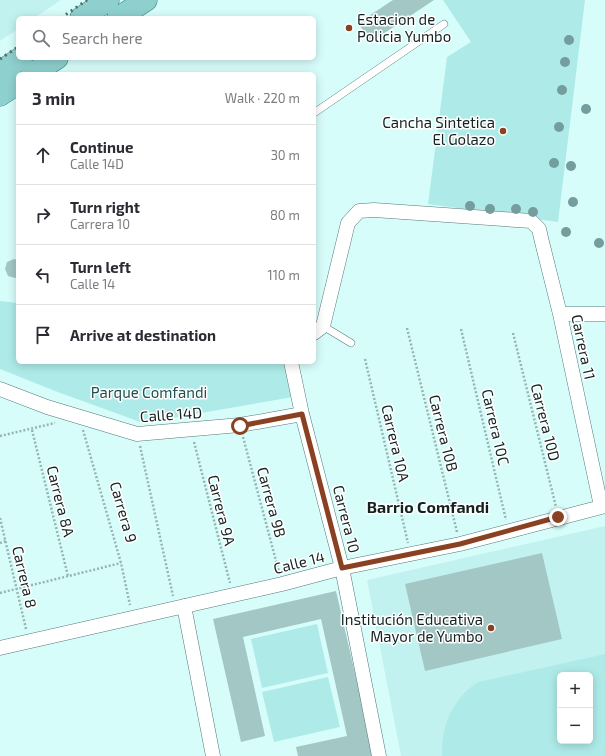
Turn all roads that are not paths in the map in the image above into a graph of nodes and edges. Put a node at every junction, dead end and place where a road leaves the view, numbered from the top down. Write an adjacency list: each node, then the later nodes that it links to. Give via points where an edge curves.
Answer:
1 (108, 0): 3 (main road)
2 (146, 0): 4 (main road)
3 (84, 16)
4 (121, 16)
5 (444, 24): 12 (lane)
6 (18, 60): 8 (main road)
7 (54, 60): 9 (main road)
8 (0, 72)
9 (35, 72)
10 (16, 84): 11 (main road)
11 (0, 95)
12 (316, 112)
13 (560, 314): 14 (street); 15 (street, Carrera 11, via 539,229 531,221 374,210 359,211 348,223); 20 (street, Carrera 11)
14 (605, 314)
15 (319, 329): 16 (lane)
16 (351, 343)
17 (291, 364): 19 (street, Carrera 10)
18 (0, 389): 19 (street, Calle 14D, via 137,434 240,426)
19 (302, 414): 21 (street, Carrera 10)
20 (603, 506): 21 (street, Calle 14, via 460,544)
21 (342, 568): 22 (street, Calle 14); 25 (street, Carrera 10)
22 (180, 607): 23 (street, Calle 14); 24 (street)
23 (0, 648)
24 (213, 756)
25 (379, 756)

